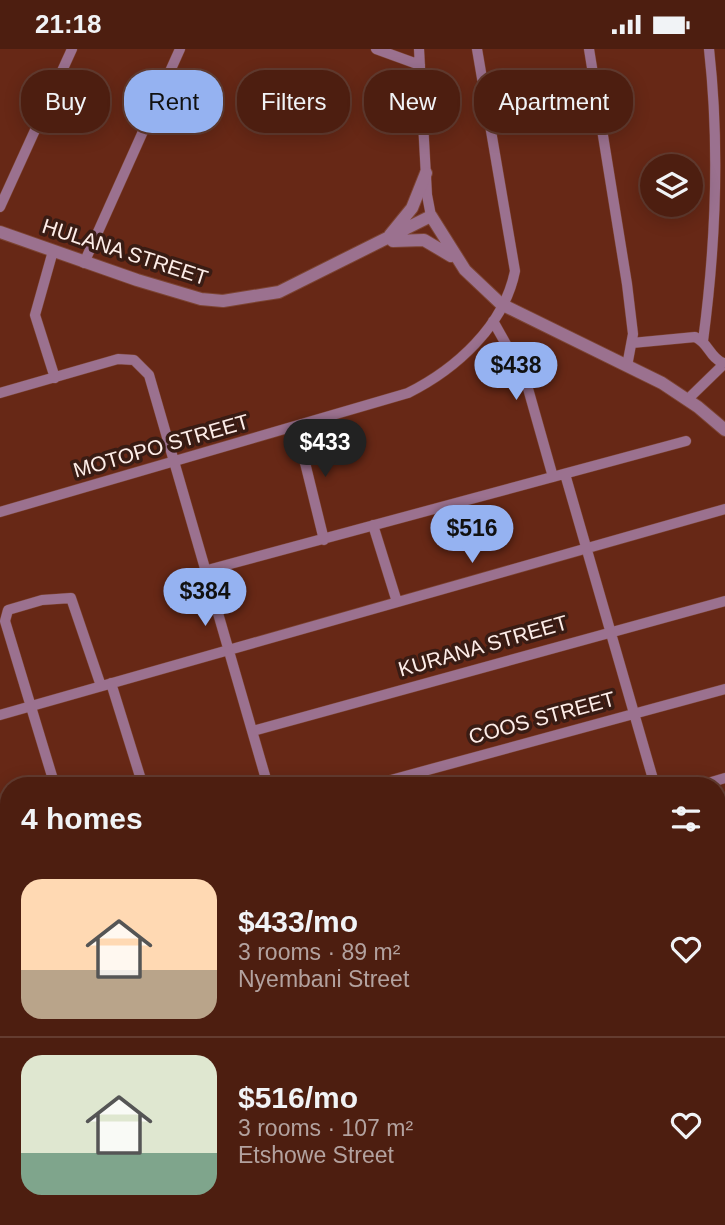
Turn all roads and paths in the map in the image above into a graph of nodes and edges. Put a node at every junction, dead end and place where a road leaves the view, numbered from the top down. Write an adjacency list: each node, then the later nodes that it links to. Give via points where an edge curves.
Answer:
1 (72, 49): 11 (street)
2 (180, 49): 17 (street)
3 (376, 49): 8 (street)
4 (419, 49): 8 (street)
5 (477, 49): 18 (street, MOTOPO STREET, via 514,257 513,280)
6 (589, 49): 21 (street, via 627,284)
7 (709, 49): 9 (street)
8 (420, 65): 10 (street)
9 (721, 169): 20 (street)
10 (426, 173): 12 (street); 14 (street, via 412,208)
11 (0, 207)
12 (431, 216): 14 (street, HULANA STREET); 16 (street)
13 (0, 232): 15 (street, HULANA STREET)
14 (384, 241): 16 (street, via 424,240); 17 (street, HULANA STREET, via 279,292 223,301 188,296)
15 (53, 251): 17 (street, HULANA STREET); 24 (street, via 34,315)
16 (457, 260): 18 (street)
17 (84, 263)
18 (501, 304): 19 (street, MOTOPO STREET); 23 (street)
19 (493, 321): 27 (street, MOTOPO STREET, via 467,355 428,383); 32 (street, via 524,378)
20 (703, 341): 21 (street, via 684,336); 22 (street, via 715,359)
21 (632, 344): 23 (street)
22 (724, 363): 26 (street)
23 (627, 366): 26 (street)
24 (55, 377): 25 (street); 30 (street, via 118,359 141,364 149,375)
25 (0, 393)
26 (688, 399): 28 (street)
27 (296, 426): 30 (street, MOTOPO STREET); 36 (street)
28 (725, 430)
29 (686, 441): 31 (street)
30 (176, 463): 34 (street, MOTOPO STREET); 38 (street)
31 (565, 474): 32 (street); 37 (street)
32 (553, 477): 35 (street)
33 (725, 509): 37 (street)
34 (0, 512)
35 (373, 526): 36 (street); 40 (street)
36 (324, 540): 38 (street)
37 (588, 547): 40 (street); 41 (street)
38 (204, 571): 42 (street)
39 (725, 601): 41 (street, KURANA STREET)
40 (397, 602): 42 (street)
41 (611, 631): 46 (street); 48 (street, KURANA STREET)
42 (228, 652): 43 (street); 48 (street)
43 (106, 685): 45 (street); 45 (street, via 71,598 11,608 5,621); 50 (street)
44 (725, 689): 46 (street, COOS STREET)
45 (32, 706): 47 (street); 49 (street)
46 (634, 714): 52 (street, COOS STREET); 53 (street)
47 (0, 715)
48 (253, 731): 51 (street)
49 (52, 777)
50 (140, 777)
51 (266, 777)
52 (402, 777)
53 (652, 777)

